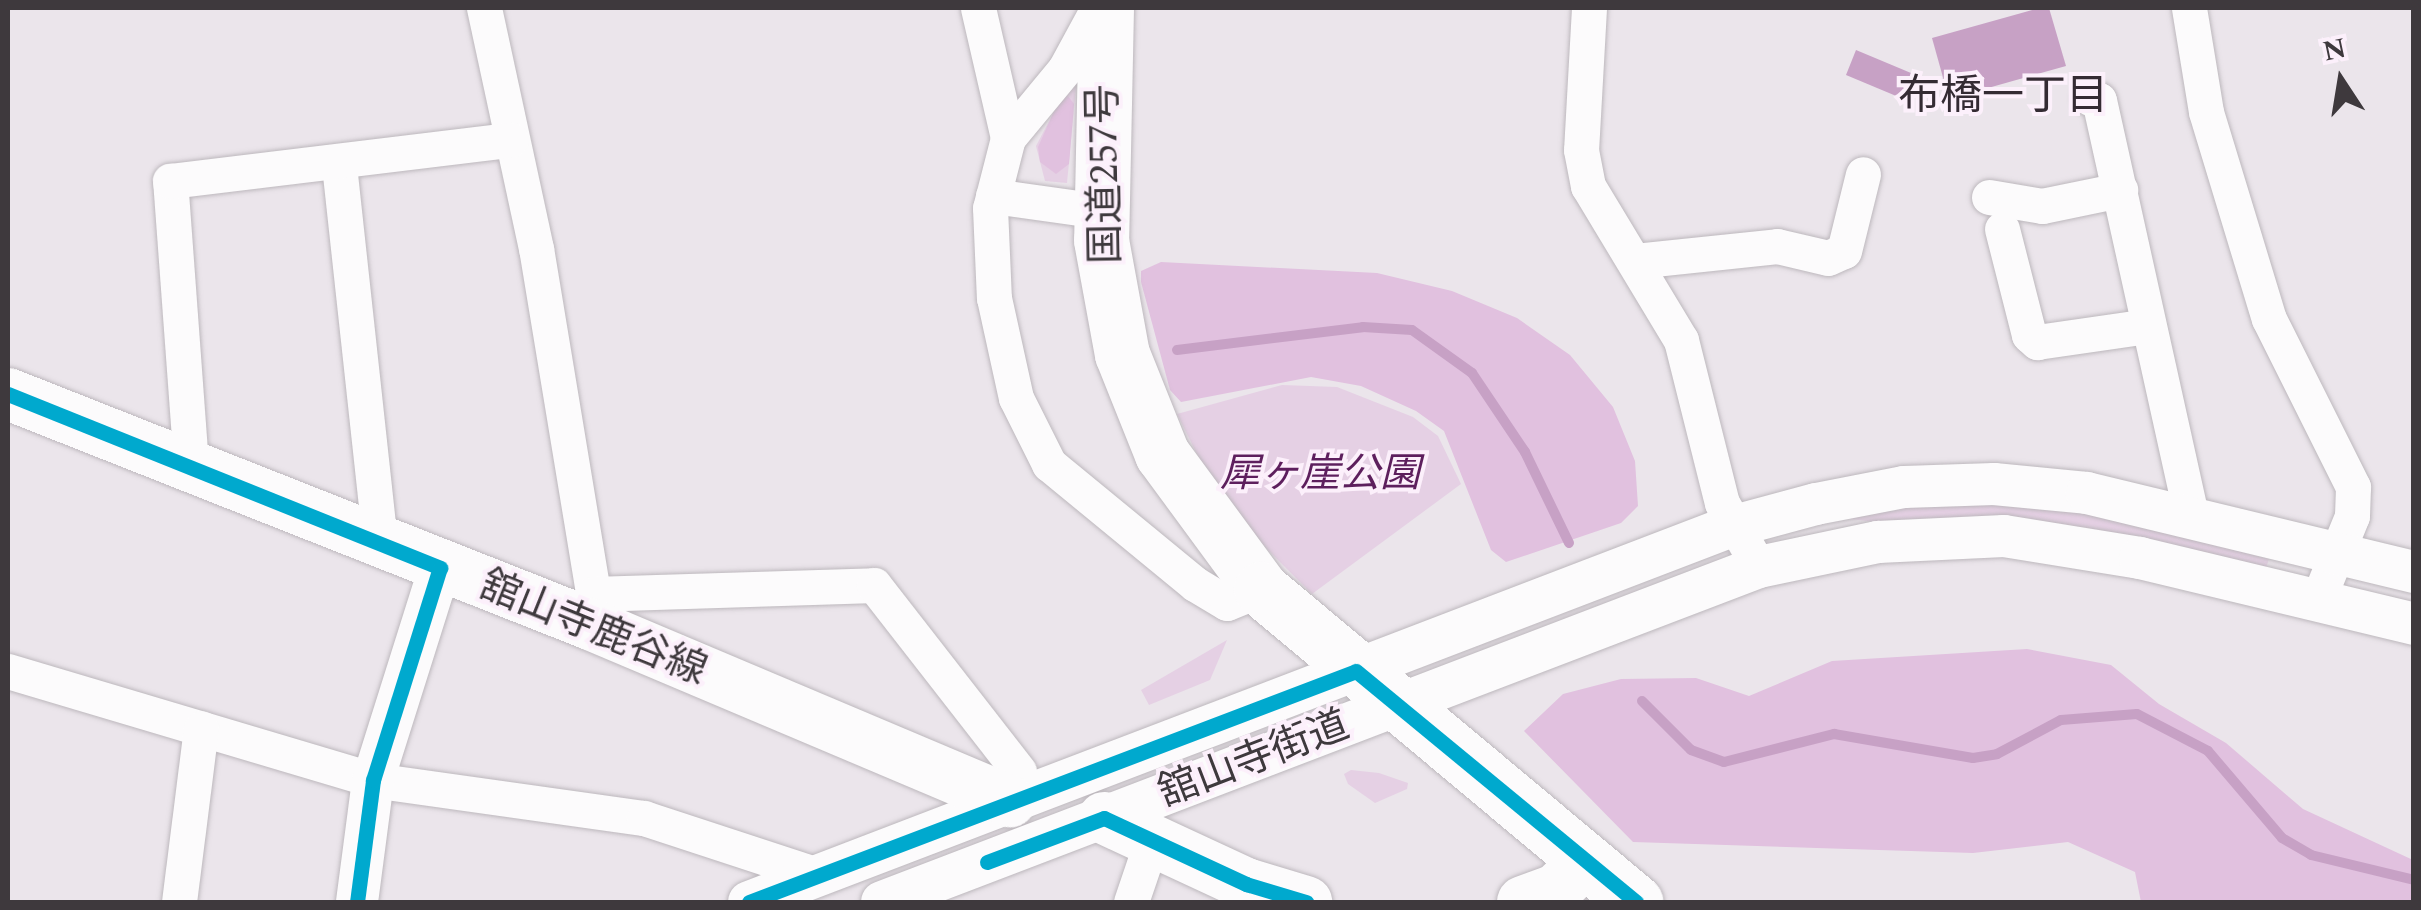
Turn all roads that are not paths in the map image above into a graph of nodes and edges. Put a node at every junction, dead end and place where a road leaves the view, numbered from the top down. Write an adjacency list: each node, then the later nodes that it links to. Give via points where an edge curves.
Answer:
1 (484, 8): 9 (street)
2 (978, 8): 8 (street)
3 (1098, 8): 8 (street, via 1065,69)
4 (1106, 8): 14 (highway, 国道257号)
5 (1590, 8): 15 (street, via 1581,150 1588,186)
6 (2189, 8): 22 (street, via 2206,112 2269,319 2352,487 2352,516)
7 (2090, 98): 12 (street, via 2099,100)
8 (1008, 138): 13 (street)
9 (511, 140): 10 (street); 28 (street)
10 (338, 166): 18 (street, via 170,181); 21 (street)
11 (1862, 174): 15 (street, via 1844,251 1828,258 1778,246)
12 (2120, 190): 16 (street); 16 (street, via 1996,213 2029,335 2037,342)
13 (993, 196): 14 (street); 26 (street, via 994,298 1016,398 1049,464 1227,603)
14 (1100, 211): 26 (highway, 国道257号, via 1122,354 1162,454)
15 (1635, 260): 20 (street, via 1681,340 1722,502)
16 (2148, 326): 19 (street)
17 (8, 394): 18 (main road, 舘山寺鹿谷線)
18 (191, 465): 21 (main road, 舘山寺鹿谷線)
19 (2192, 518): 20 (street, 舘山寺街道, via 2087,494 1994,484 1904,487); 22 (street, 舘山寺街道)
20 (1736, 526): 24 (street); 31 (street, 舘山寺街道)
21 (380, 541): 23 (main road, 舘山寺鹿谷線)
22 (2336, 552): 25 (street, 舘山寺街道); 27 (street)
23 (440, 568): 28 (main road, 舘山寺鹿谷線); 34 (street)
24 (1760, 568): 27 (street, 舘山寺街道, via 1878,542 2004,536); 32 (street, 舘山寺街道)
25 (2414, 572)
26 (1261, 589): 31 (highway, 国道257号)
27 (2319, 598): 29 (street, 舘山寺街道)
28 (592, 609): 35 (main road, 舘山寺鹿谷線); 35 (street, via 874,584)
29 (2414, 624)
30 (8, 671): 33 (street)
31 (1356, 671): 32 (highway, 国道257号); 35 (street, 舘山寺街道)
32 (1402, 703): 36 (street, 舘山寺街道); 38 (highway, 国道257号)
33 (202, 728): 34 (street); 40 (street)
34 (374, 780): 39 (street, via 644,818); 41 (street)
35 (1015, 786): 39 (street, 舘山寺街道)
36 (1104, 818): 37 (main road); 43 (street, 舘山寺街道)
37 (1151, 842): 44 (street); 45 (main road)
38 (1583, 864): 46 (main road, via 1556,890); 47 (highway, 国道257号)
39 (820, 876): 42 (street, 舘山寺街道)
40 (179, 902)
41 (357, 902)
42 (749, 902)
43 (882, 902)
44 (1131, 902)
45 (1306, 902)
46 (1523, 902)
47 (1636, 902)

